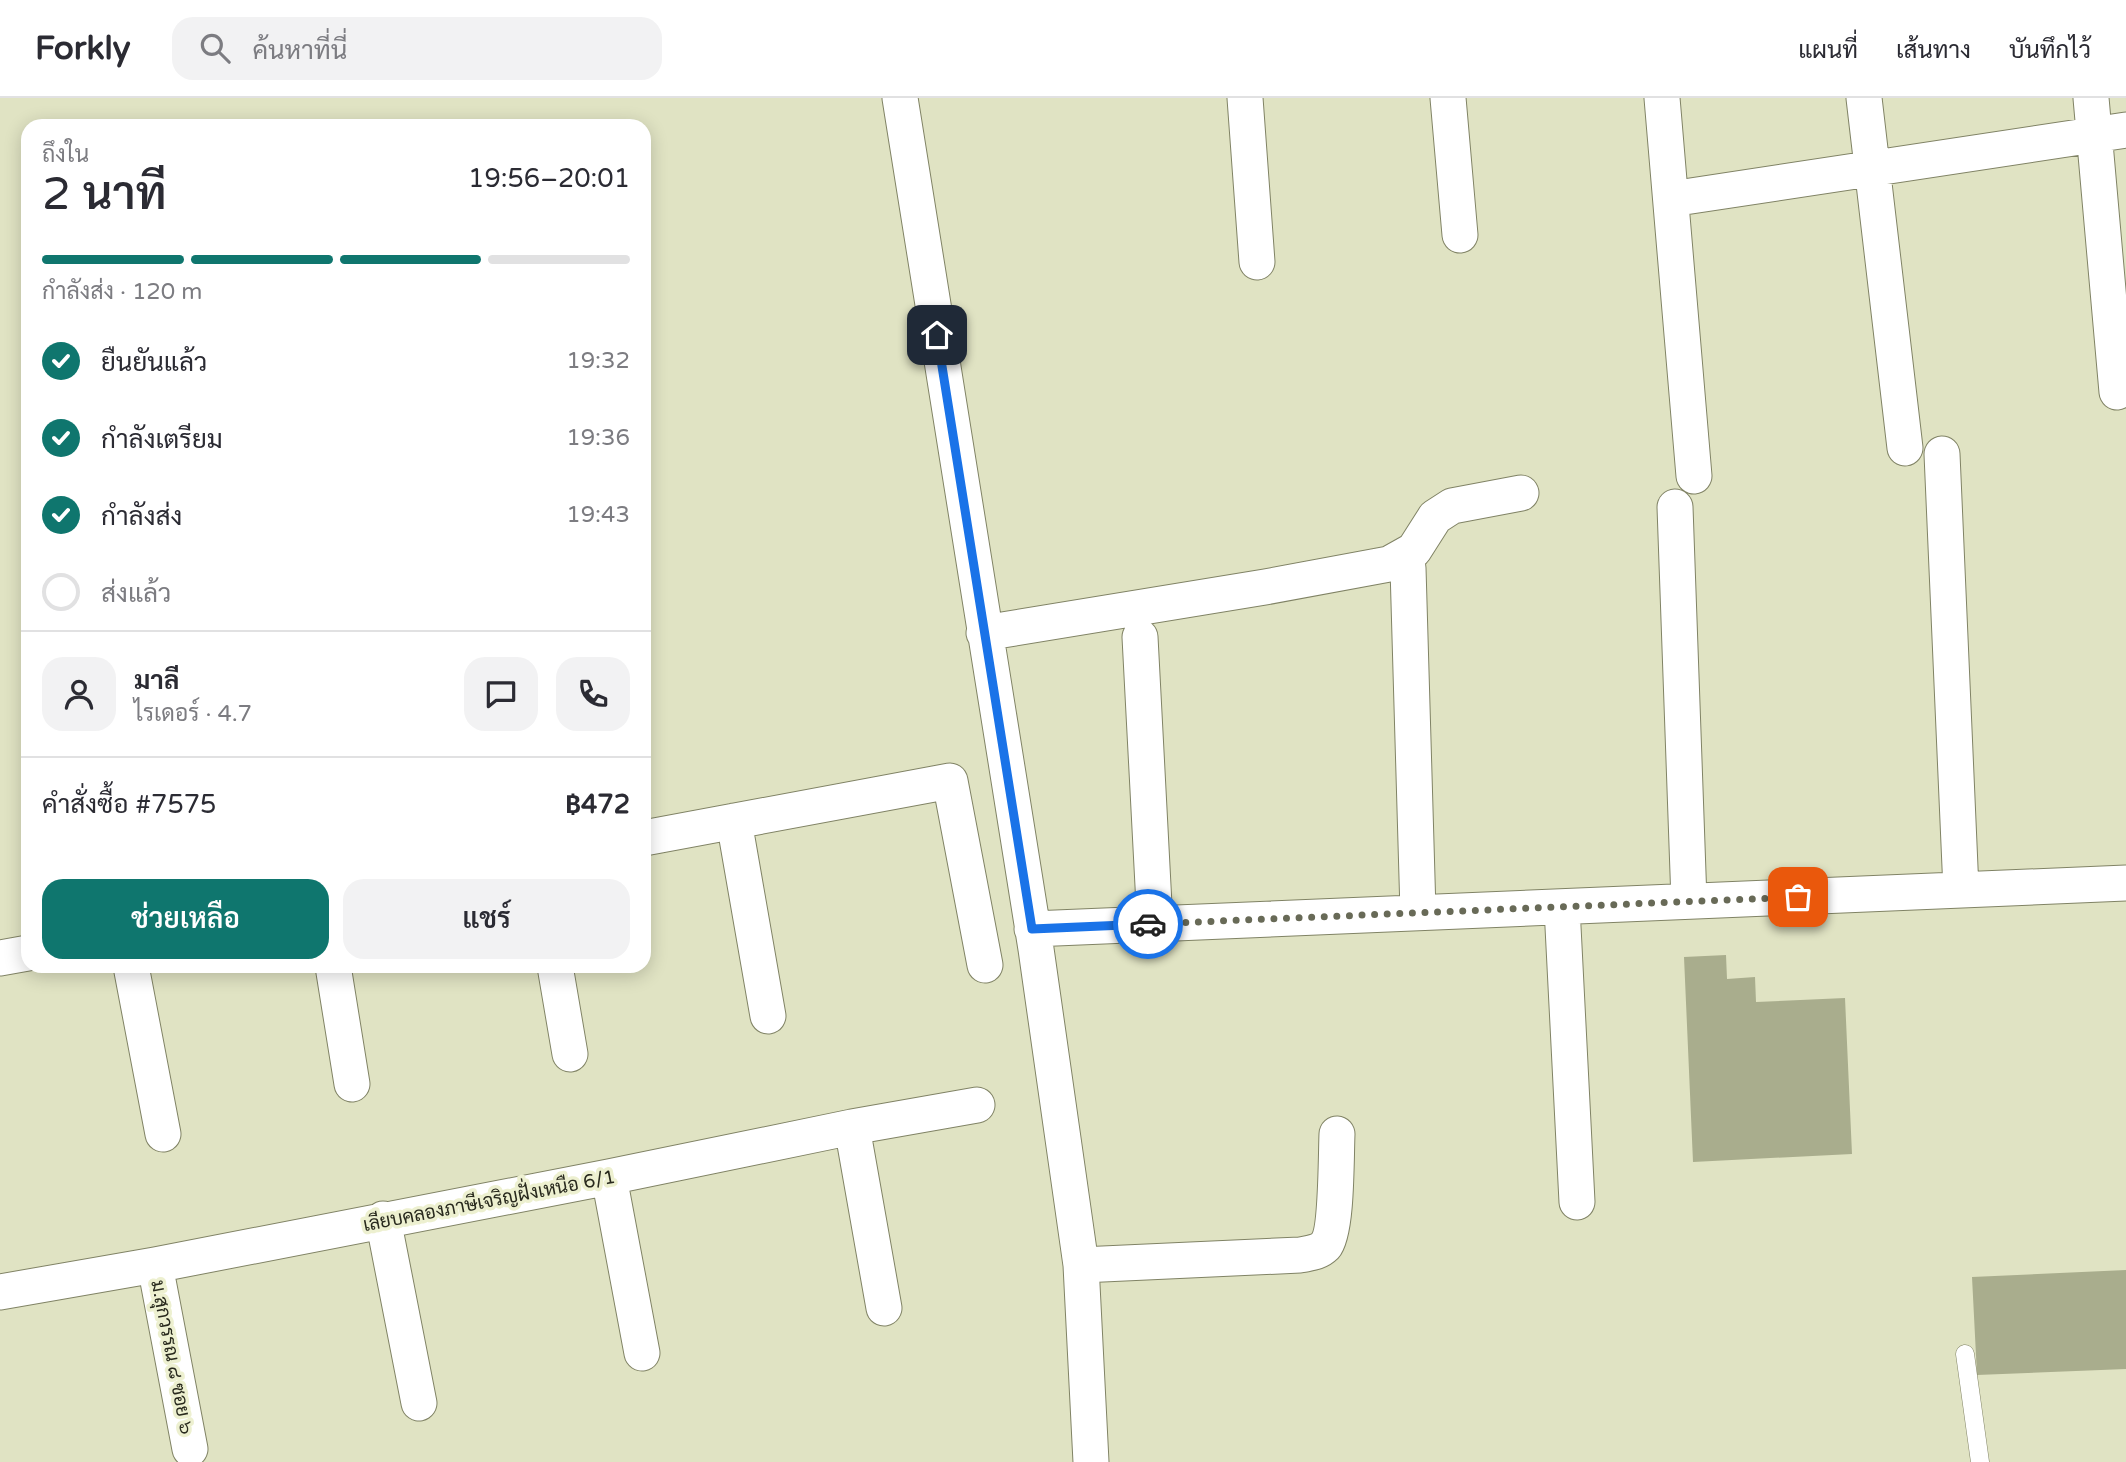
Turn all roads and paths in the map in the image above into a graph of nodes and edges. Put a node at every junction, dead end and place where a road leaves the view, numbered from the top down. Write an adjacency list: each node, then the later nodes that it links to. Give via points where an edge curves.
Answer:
1 (900, 98): 19 (street)
2 (1245, 98): 11 (street)
3 (1448, 98): 10 (street)
4 (1662, 98): 9 (street)
5 (1864, 98): 8 (street)
6 (2091, 98): 7 (street)
7 (2110, 132): 8 (street); 12 (street)
8 (1871, 169): 9 (street); 13 (street)
9 (1671, 199): 15 (street)
10 (1460, 235)
11 (1257, 262)
12 (2118, 392)
13 (1905, 448)
14 (1942, 454): 24 (street)
15 (1694, 476)
16 (1521, 493): 19 (street, via 1452,506 1435,517 1414,550 1389,564)
17 (1675, 506): 25 (street)
18 (1408, 568): 27 (street)
19 (984, 633): 29 (street)
20 (1140, 637): 28 (street)
21 (734, 821): 22 (street); 32 (street, via 950,781); 36 (street)
22 (651, 837)
23 (2126, 883): 24 (street)
24 (1961, 890): 25 (street)
25 (1689, 901): 26 (street)
26 (1562, 907): 27 (street); 44 (street)
27 (1418, 912): 28 (street)
28 (1155, 924): 29 (street)
29 (1032, 929): 47 (street)
30 (21, 954): 31 (street)
31 (0, 958)
32 (985, 965)
33 (132, 973): 42 (street)
34 (334, 973): 38 (street)
35 (556, 973): 37 (street)
36 (768, 1016)
37 (570, 1054)
38 (352, 1084)
39 (977, 1105): 40 (street, เลียบคลองภาษีเจริญฝั่งเหนือ 6/1)
40 (852, 1126): 43 (street, เลียบคลองภาษีเจริญฝั่งเหนือ 6/1); 49 (street)
41 (1337, 1133): 47 (street, via 1332,1228 1328,1244 1319,1251)
42 (163, 1134)
43 (608, 1177): 45 (street, เลียบคลองภาษีเจริญฝั่งเหนือ 6/1); 50 (street)
44 (1577, 1202)
45 (383, 1219): 46 (street, เลียบคลองภาษีเจริญฝั่งเหนือ 6/1); 52 (street)
46 (155, 1265): 48 (street, เลียบคลองภาษีเจริญฝั่งเหนือ 6/1); 53 (street, ม.สุกวรรณ ๘ ซอย ๖)
47 (1081, 1265): 54 (street)
48 (0, 1292)
49 (884, 1308)
50 (642, 1353)
51 (1965, 1354): 55 (lane)
52 (419, 1403)
53 (190, 1449)
54 (1091, 1462)
55 (1980, 1462)

